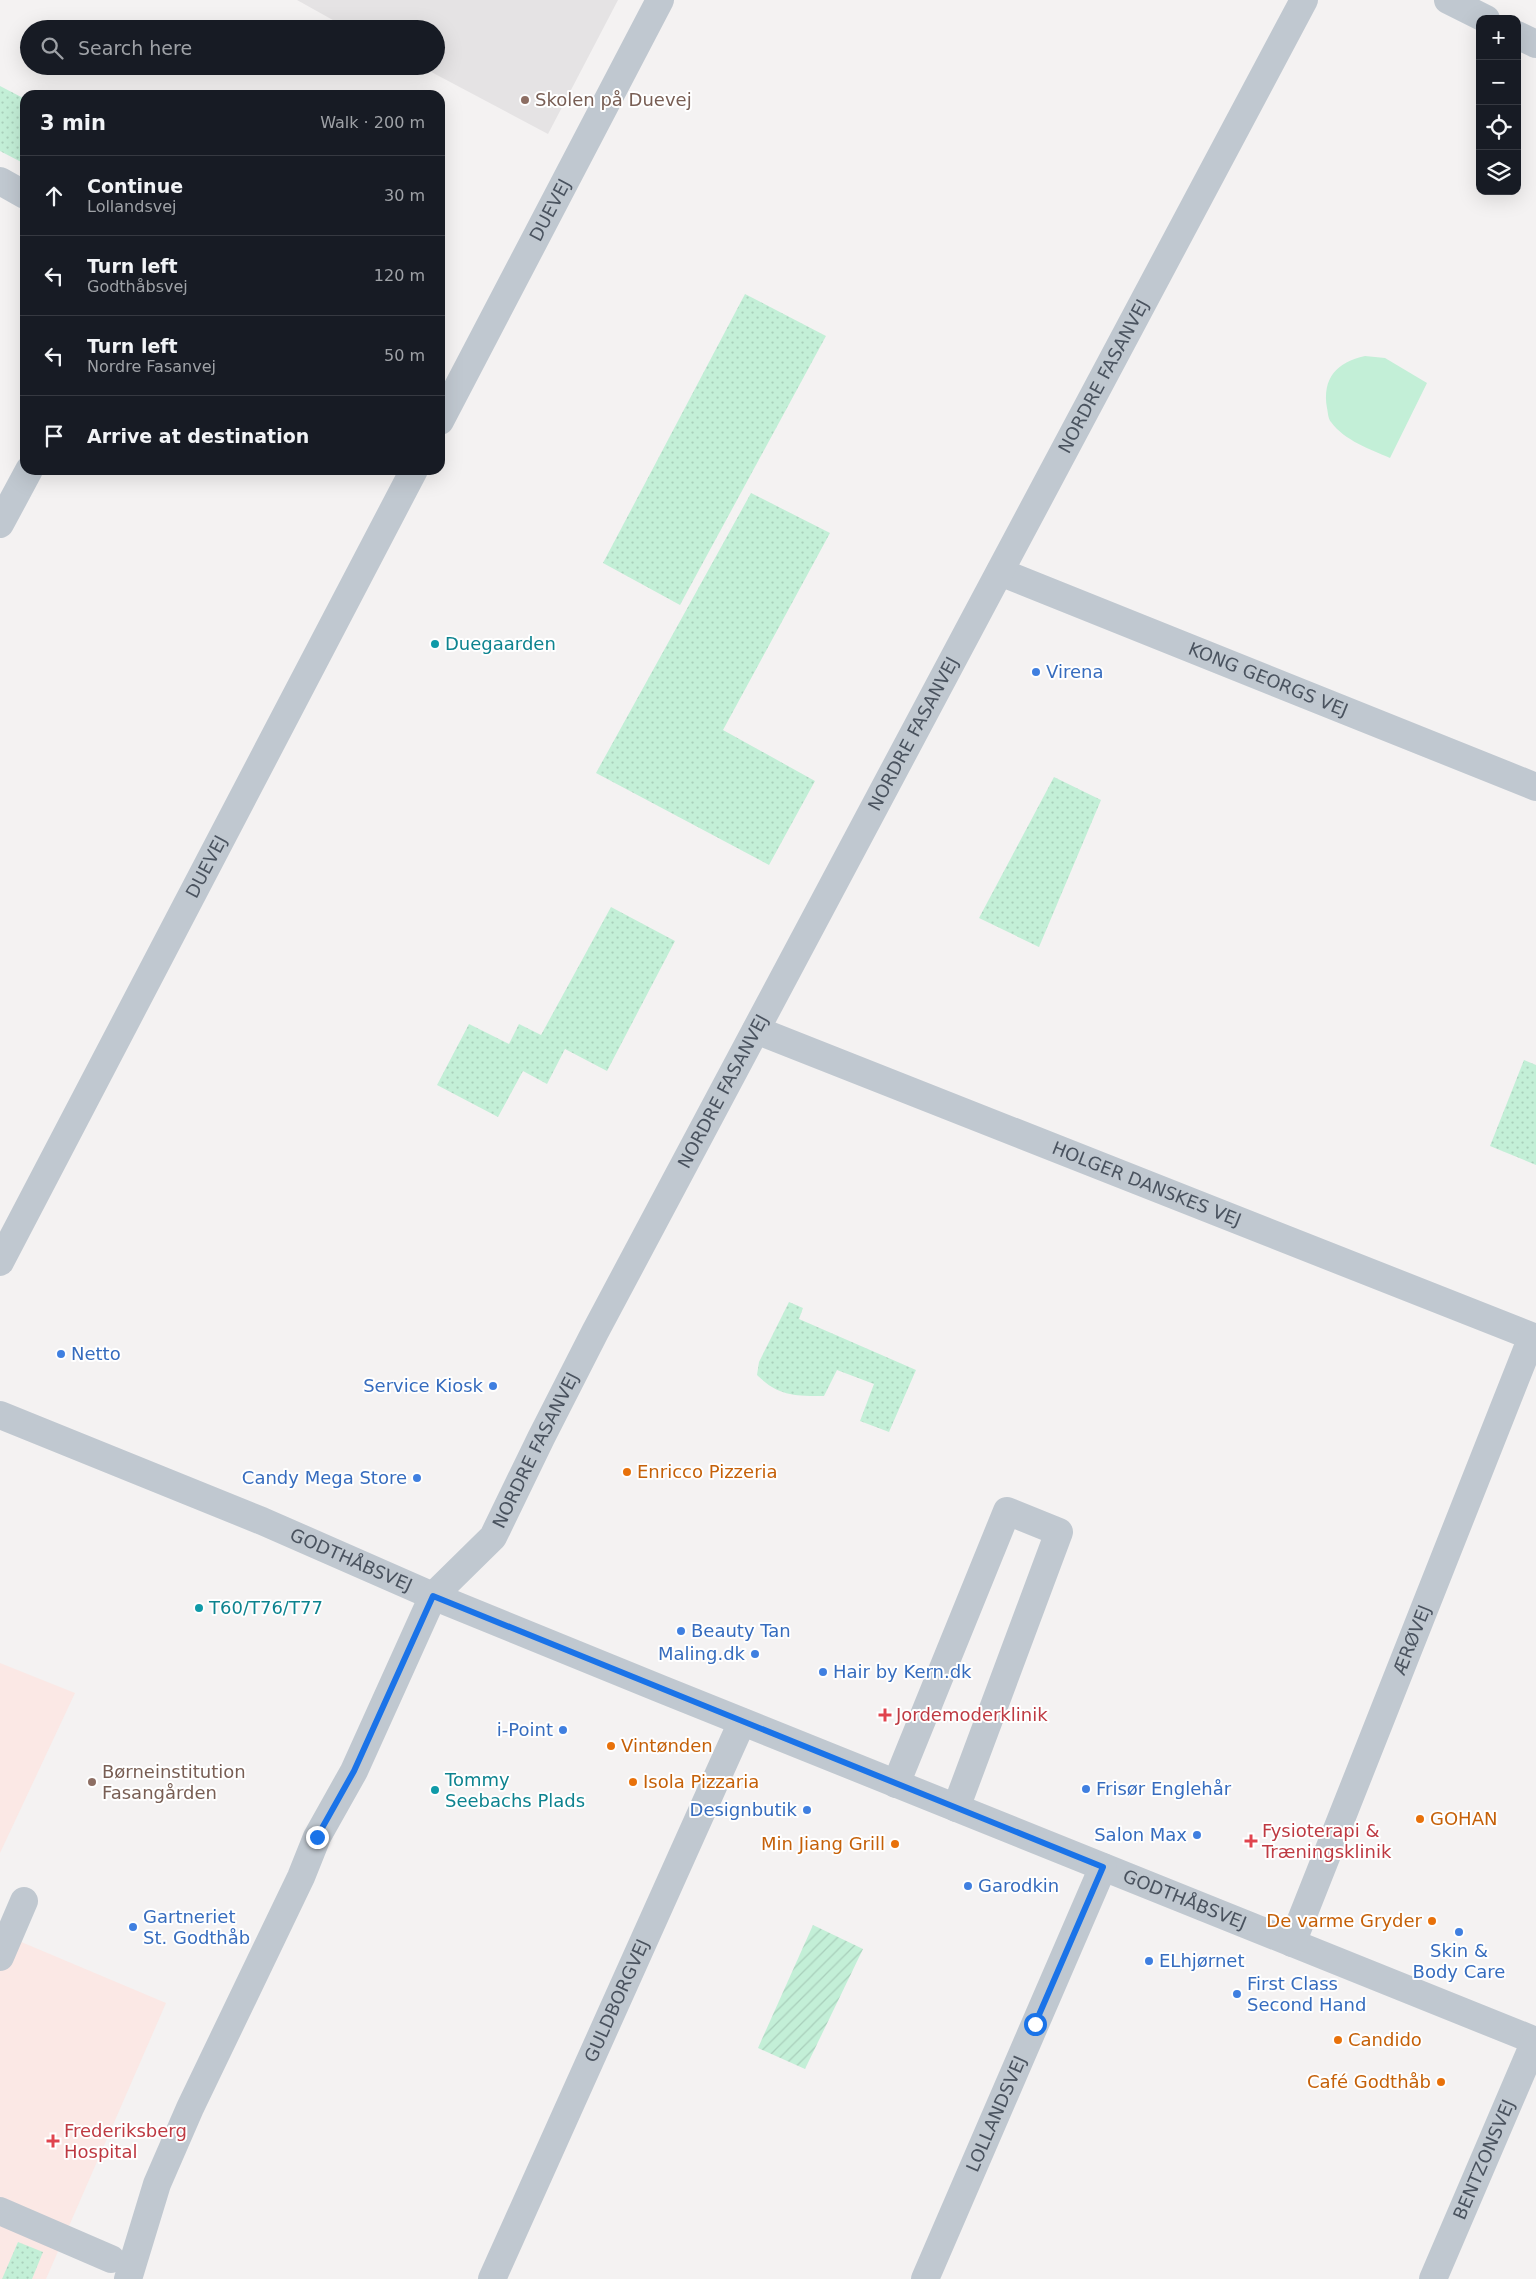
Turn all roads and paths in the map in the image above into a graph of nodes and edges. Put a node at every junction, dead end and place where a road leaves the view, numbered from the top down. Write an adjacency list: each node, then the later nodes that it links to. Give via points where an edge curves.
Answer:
1 (660, 0): 9 (street, DUEVEJ)
2 (1304, 0): 13 (street, NORDRE FASANVEJ)
3 (1448, 0): 4 (street)
4 (1478, 15)
5 (1521, 36): 6 (street)
6 (1536, 44)
7 (0, 181): 8 (street)
8 (20, 192)
9 (445, 411)
10 (26, 475): 12 (street)
11 (411, 475): 16 (street, DUEVEJ)
12 (0, 524)
13 (1000, 572): 14 (street, KONG GEORGS VEJ); 15 (street, NORDRE FASANVEJ)
14 (1536, 787)
15 (756, 1030): 17 (street, HOLGER DANSKES VEJ); 19 (street, NORDRE FASANVEJ, via 595,1332 493,1537)
16 (0, 1262)
17 (1534, 1338): 25 (street, ÆRØVEJ)
18 (0, 1415): 19 (street, GODTHÅBSVEJ, via 262,1521)
19 (433, 1596): 20 (street, GODTHÅBSVEJ); 29 (street, NORDRE FASANVEJ, via 354,1771 317,1837)
20 (742, 1722): 21 (street, GODTHÅBSVEJ); 30 (street, GULDBORGVEJ)
21 (896, 1784): 22 (street, GODTHÅBSVEJ); 22 (street, via 1007,1511 1050,1528 1059,1532)
22 (956, 1808): 23 (street, GODTHÅBSVEJ)
23 (1103, 1867): 25 (street, GODTHÅBSVEJ); 31 (street, LOLLANDSVEJ)
24 (24, 1901): 26 (street)
25 (1292, 1943): 27 (street, GODTHÅBSVEJ)
26 (0, 1957)
27 (1536, 2041): 32 (street, BENTZONSVEJ)
28 (0, 2211): 29 (street)
29 (114, 2272)
30 (492, 2279)
31 (926, 2279)
32 (1433, 2279)

